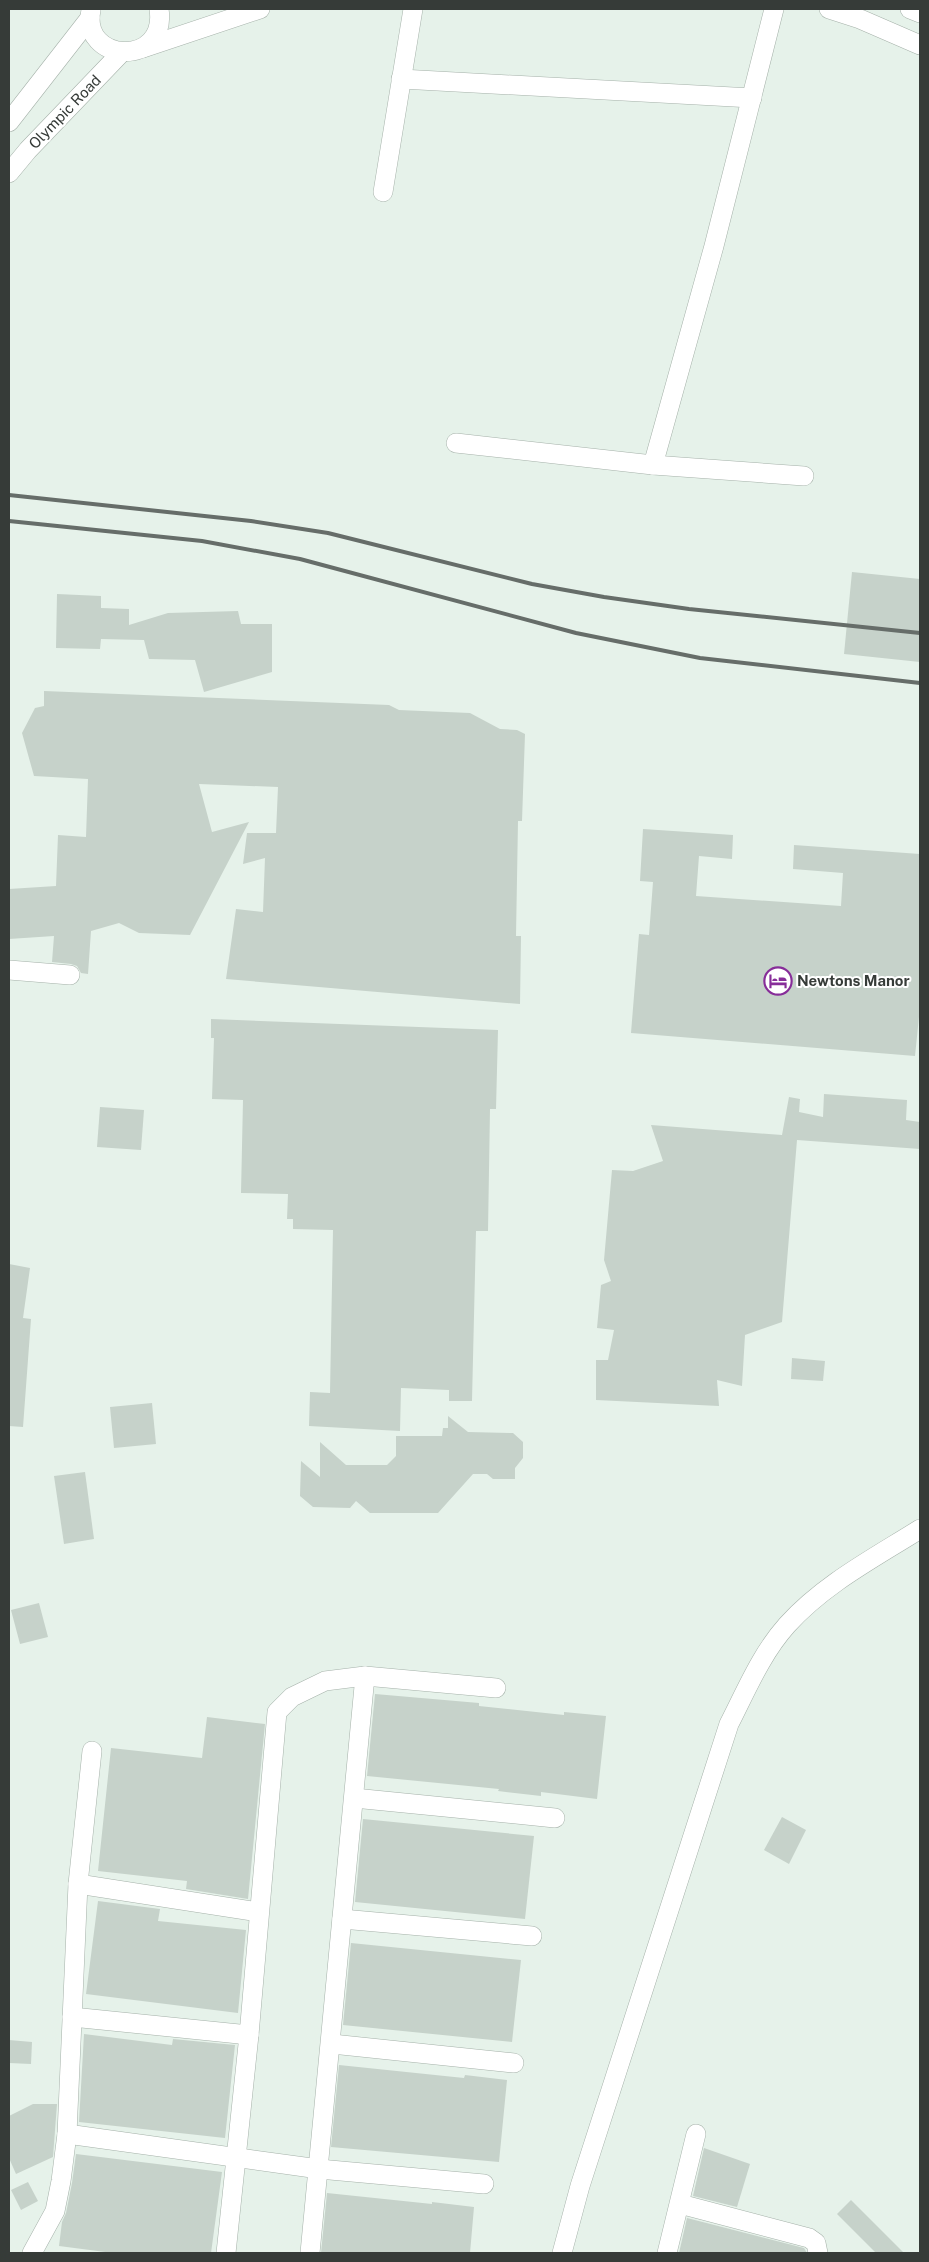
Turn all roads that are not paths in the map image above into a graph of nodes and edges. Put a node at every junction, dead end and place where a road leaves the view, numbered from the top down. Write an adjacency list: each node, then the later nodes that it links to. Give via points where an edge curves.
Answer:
1 (159, 9): 10 (street, Olympic Road, via 154,36)
2 (260, 9): 10 (street)
3 (413, 9): 11 (street)
4 (774, 9): 12 (street)
5 (829, 9): 9 (street)
6 (910, 9): 8 (street)
7 (91, 13): 10 (street, via 92,30 99,41 110,49); 13 (street)
8 (920, 13)
9 (920, 45)
10 (131, 51): 14 (street, Olympic Road, via 28,150)
11 (401, 79): 12 (street); 15 (street)
12 (752, 98): 17 (street)
13 (9, 122)
14 (9, 173)
15 (383, 192)
16 (456, 442): 17 (street)
17 (653, 465): 18 (street)
18 (804, 476)
19 (9, 970): 20 (street)
20 (70, 975)
21 (920, 1529): 44 (street, via 830,1585 786,1626 760,1664 729,1724 580,2186)
22 (365, 1676): 23 (street); 25 (street); 28 (street, via 325,1681 292,1696 277,1712)
23 (496, 1688)
24 (92, 1751): 27 (street)
25 (354, 1798): 26 (street); 29 (street)
26 (555, 1818)
27 (78, 1884): 28 (street); 31 (street)
28 (259, 1912): 32 (street)
29 (342, 1919): 30 (street); 33 (street)
30 (532, 1936)
31 (72, 2017): 32 (street); 35 (street)
32 (249, 2035): 37 (street)
33 (332, 2044): 34 (street); 38 (street)
34 (514, 2062)
35 (67, 2134): 37 (street); 41 (street, via 55,2211)
36 (696, 2134): 40 (street)
37 (235, 2158): 38 (street); 42 (street)
38 (319, 2169): 39 (street); 43 (street)
39 (484, 2184)
40 (680, 2204): 45 (street); 46 (street, via 809,2238 816,2243)
41 (32, 2253)
42 (226, 2253)
43 (310, 2253)
44 (562, 2253)
45 (667, 2253)
46 (818, 2253)

